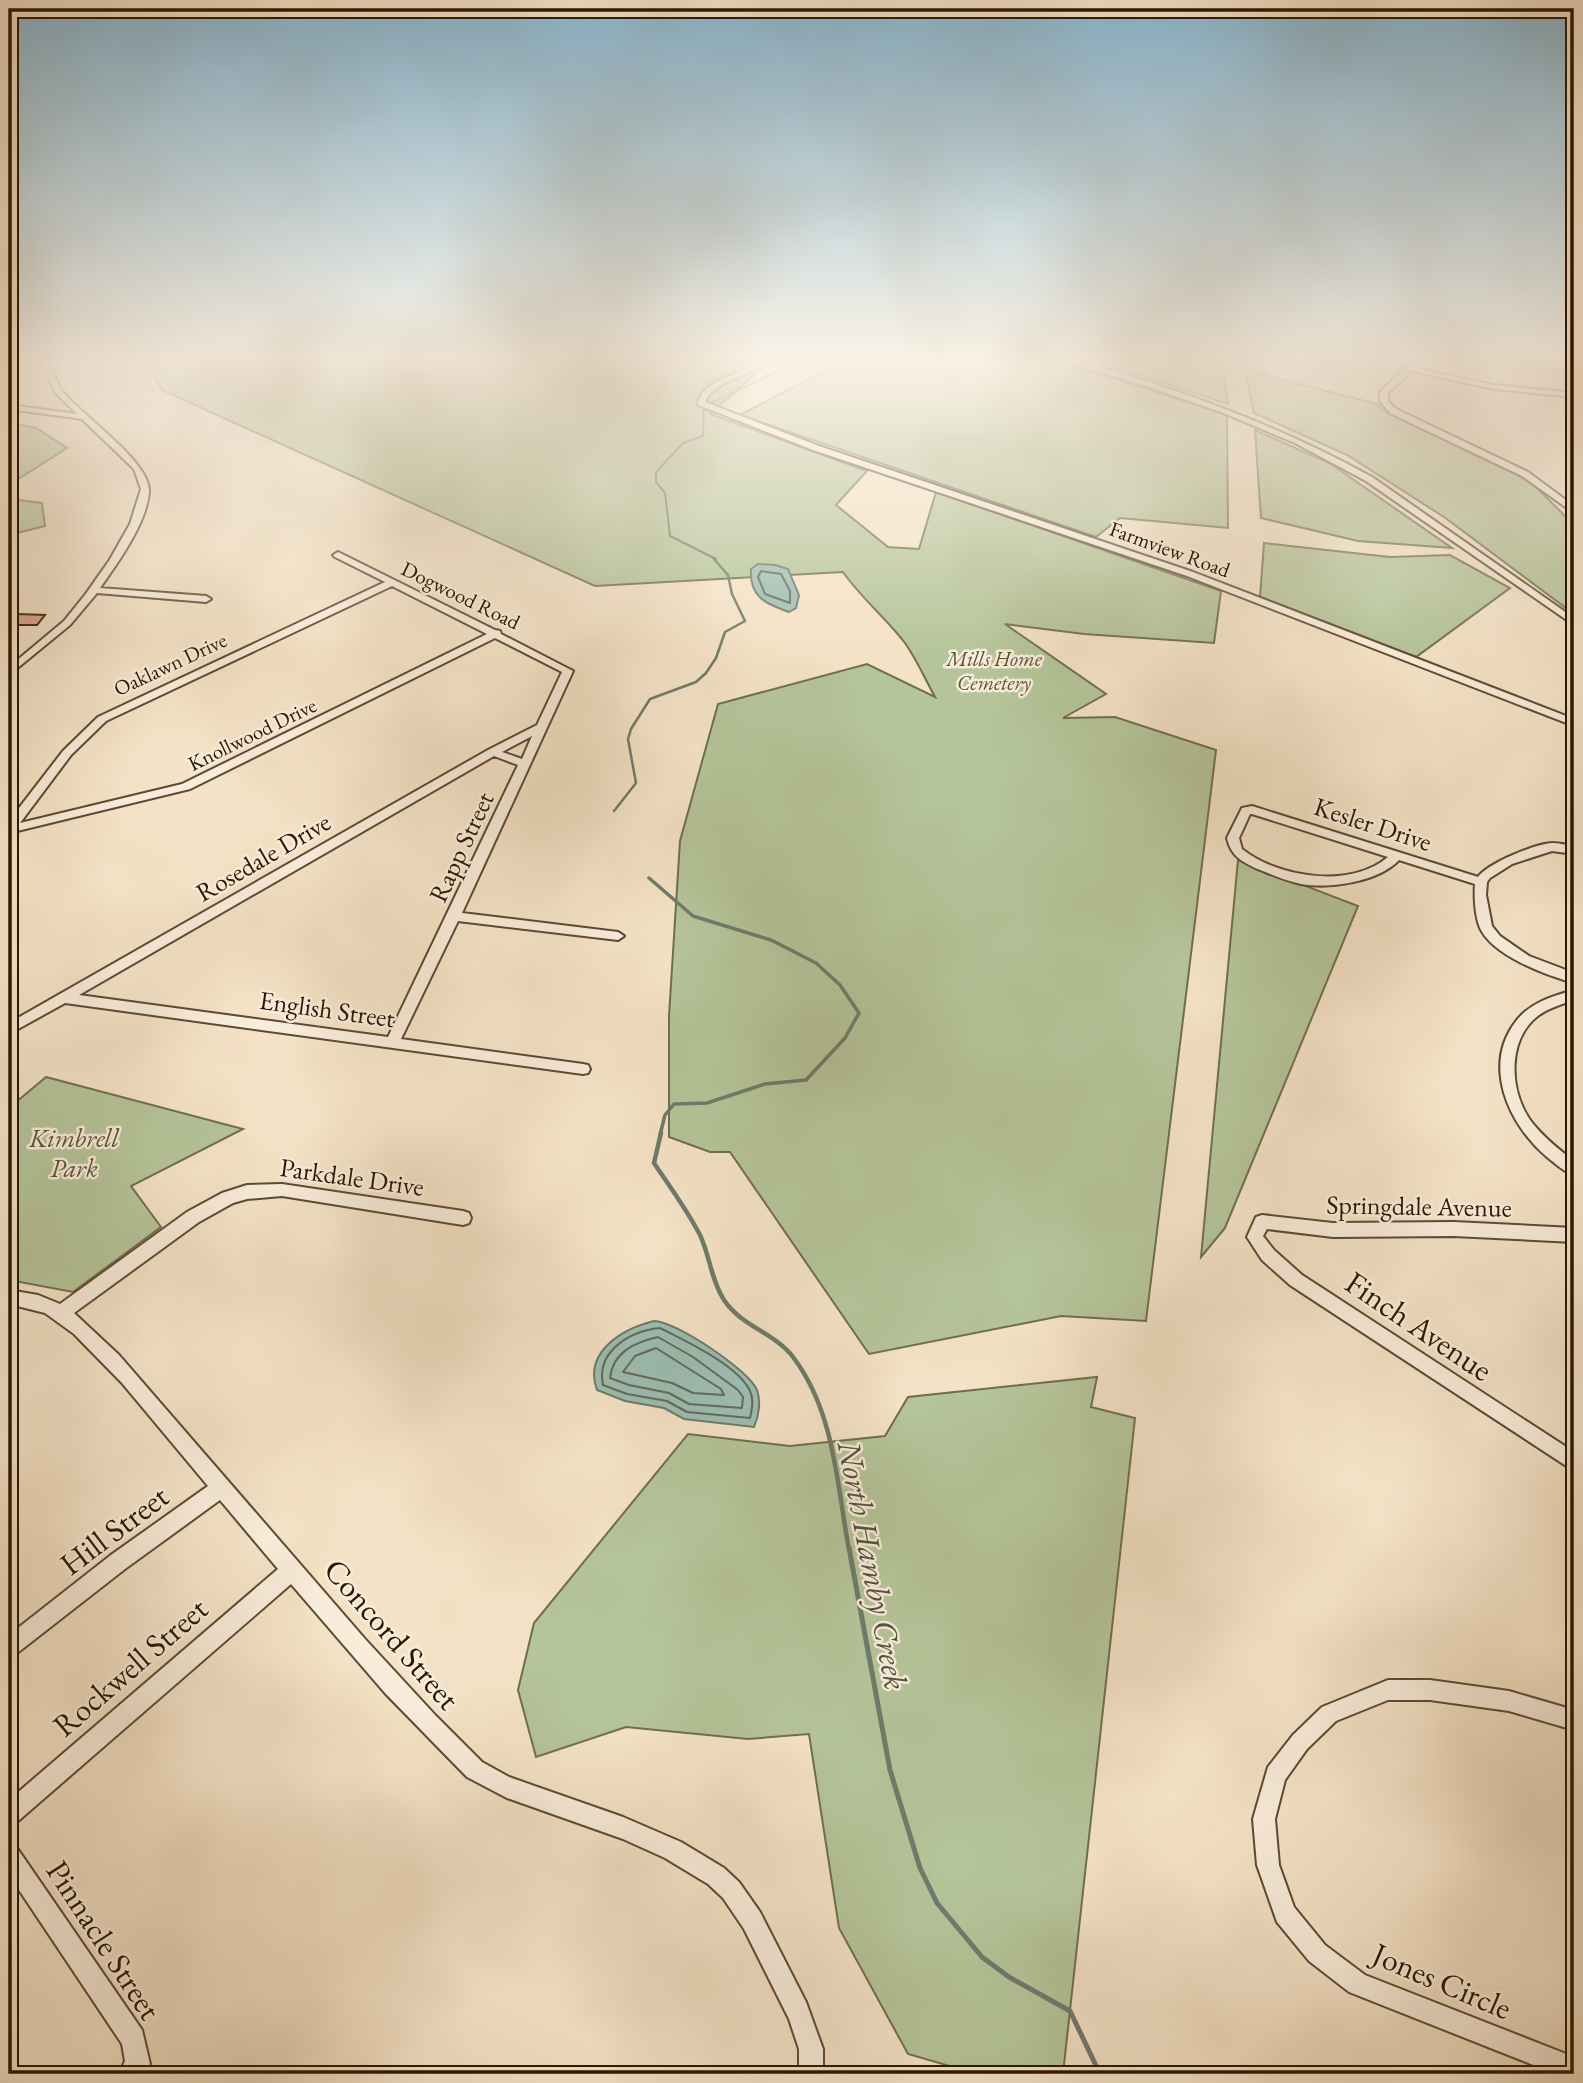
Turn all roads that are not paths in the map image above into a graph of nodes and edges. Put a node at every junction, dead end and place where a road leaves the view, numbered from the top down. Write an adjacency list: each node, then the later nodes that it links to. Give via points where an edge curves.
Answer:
1 (128, 459): 8 (street, via 137,468 145,492 125,540)
2 (850, 459): 14 (street, Farmview Road, via 1190,573)
3 (1334, 459): 10 (street)
4 (1494, 459): 5 (street, via 1525,474)
5 (1574, 510)
6 (338, 555): 7 (street, Dogwood Road)
7 (391, 583): 11 (street, Dogwood Road); 18 (street, Oaklawn Drive, via 102,719 67,753)
8 (94, 590): 9 (street); 13 (street, via 66,623)
9 (206, 599)
10 (1574, 622)
11 (497, 633): 12 (street, Dogwood Road); 18 (street, Knollwood Drive, via 186,787)
12 (568, 671): 15 (street, Rapp Street)
13 (9, 672)
14 (1574, 723)
15 (542, 727): 16 (street, Rosedale Drive); 17 (street, Rapp Street)
16 (492, 752): 17 (street); 27 (street, Rosedale Drive)
17 (525, 764): 23 (street, Rapp Street)
18 (9, 829): 19 (street, Oaklawn Drive)
19 (9, 835)
20 (1574, 850): 22 (street, via 1551,847 1527,853)
21 (1396, 856): 21 (street, Kesler Drive, via 1392,863 1367,873 1303,880 1249,859 1239,853 1233,838 1245,811 1252,810); 22 (street, Kesler Drive)
22 (1481, 881): 25 (street, via 1483,915 1495,939 1524,959)
23 (454, 916): 24 (street); 29 (street, Rapp Street)
24 (618, 936)
25 (1574, 978)
26 (1574, 995): 31 (street, via 1535,1012 1519,1026 1510,1043 1507,1065 1509,1090 1520,1117)
27 (64, 998): 28 (street, Rosedale Drive); 29 (street, English Street)
28 (9, 1029)
29 (392, 1042): 30 (street, English Street)
30 (583, 1069)
31 (1574, 1169)
32 (463, 1217): 36 (street, Parkdale Drive, via 282,1190 247,1192 193,1217)
33 (1262, 1222): 34 (street, Springdale Avenue, via 1333,1230 1454,1229); 37 (street, Finch Avenue, via 1255,1237 1296,1280)
34 (1574, 1235)
35 (9, 1297): 36 (street, Concord Street)
36 (61, 1313): 38 (street, Concord Street, via 102,1352)
37 (1574, 1462)
38 (222, 1487): 39 (street, Concord Street); 40 (street, Hill Street)
39 (293, 1569): 42 (street, Rockwell Street); 46 (street, Concord Street, via 472,1768 493,1781 625,1827 717,1877 744,1906 788,1991 810,2046)
40 (9, 1647)
41 (1574, 1720): 45 (street, Jones Circle, via 1509,1702 1430,1690 1388,1690 1329,1714 1300,1742 1276,1775 1264,1819 1268,1864 1285,1914 1317,1953 1357,1983)
42 (9, 1814)
43 (9, 1856): 44 (street, Pinnacle Street, via 133,2039)
44 (135, 2069)
45 (1571, 2070)
46 (811, 2074)

